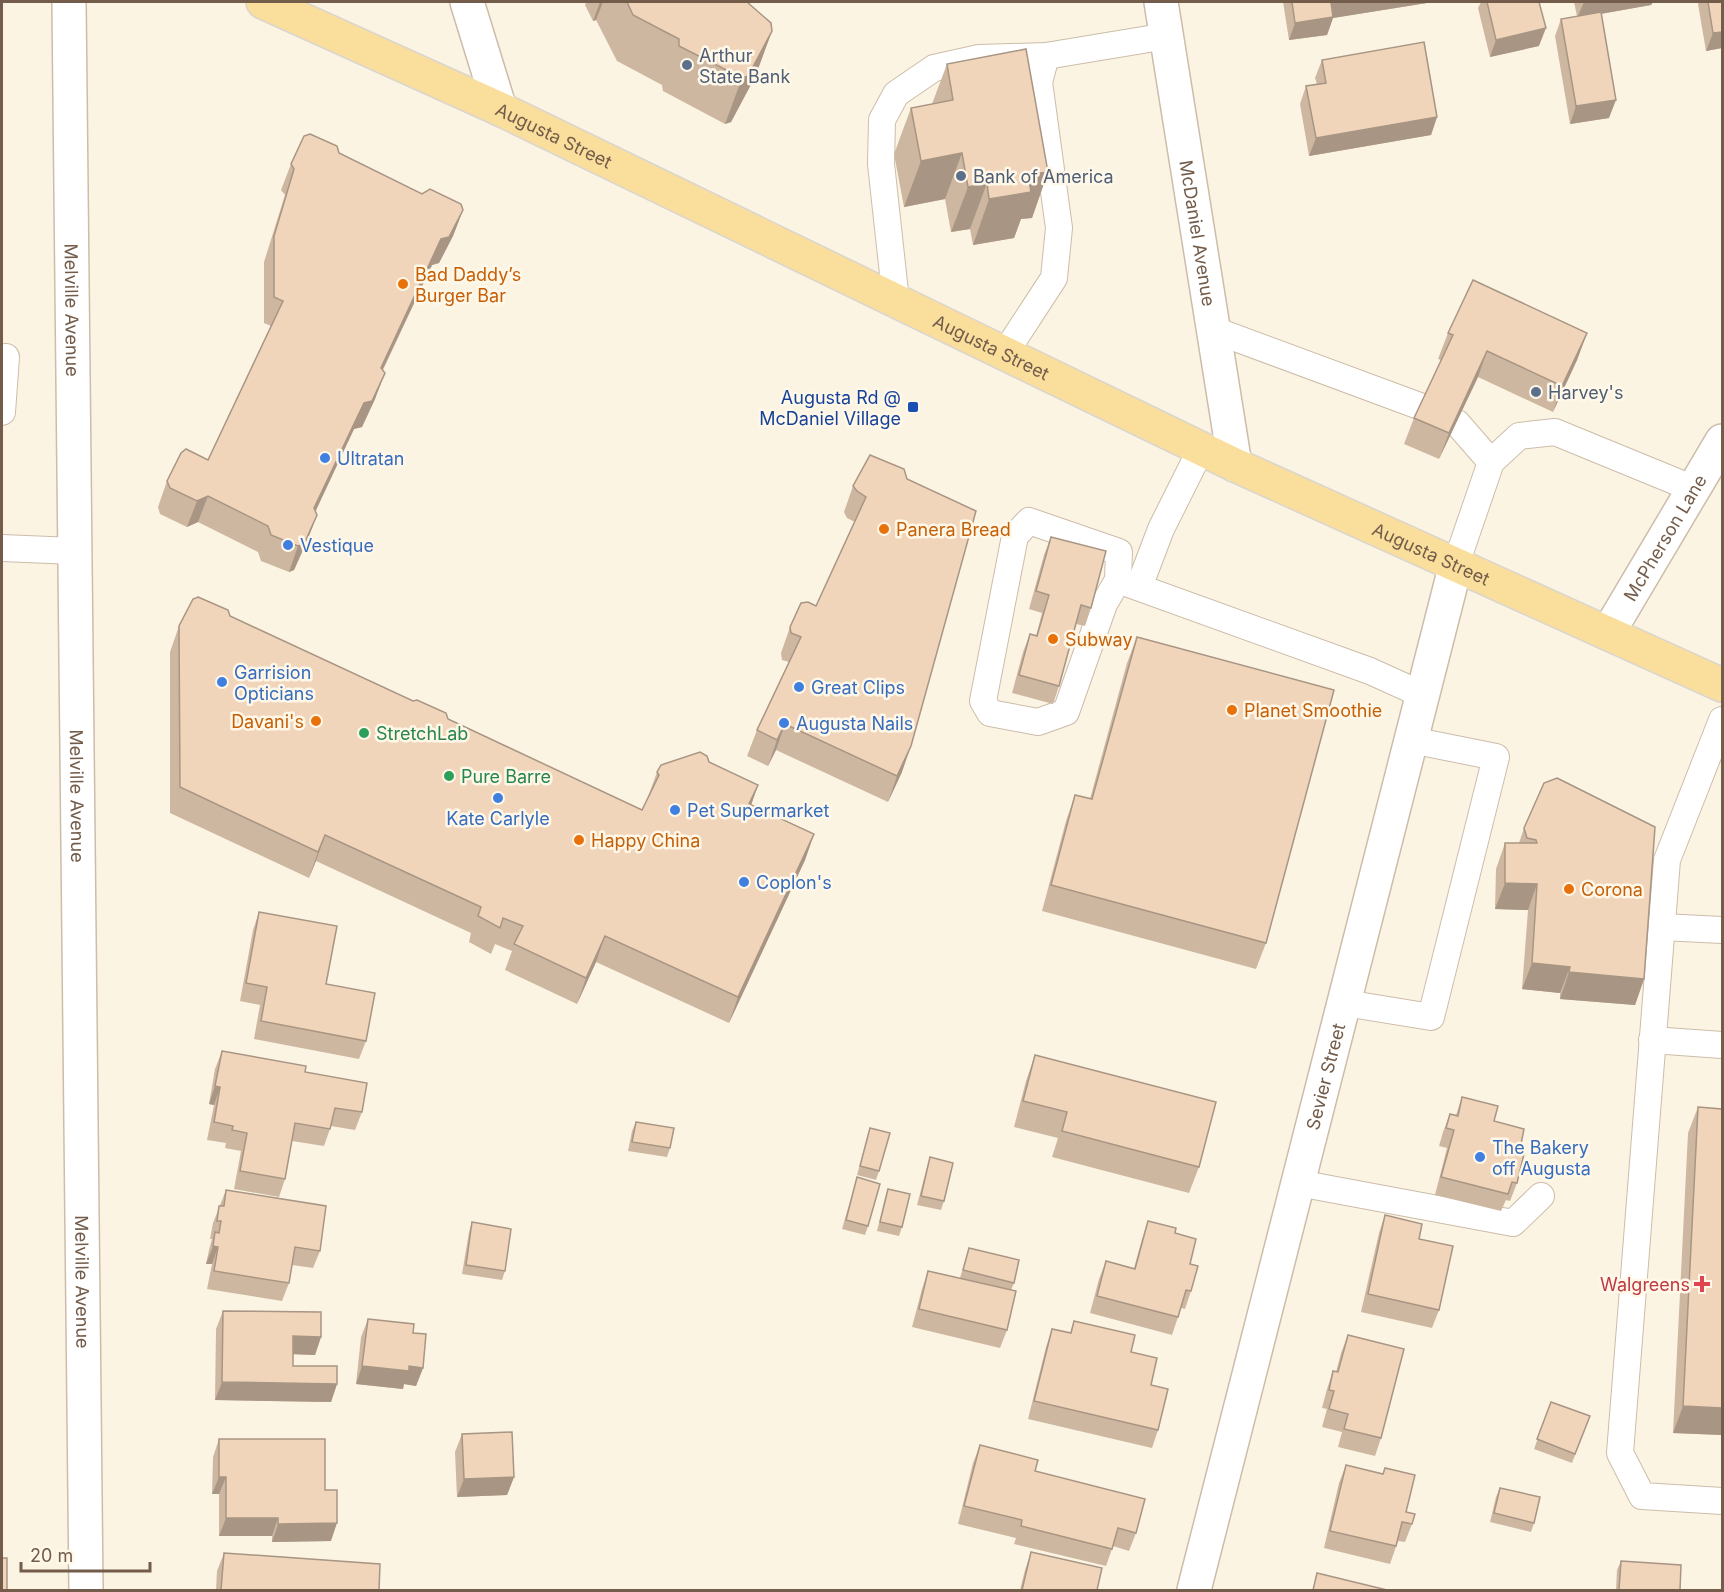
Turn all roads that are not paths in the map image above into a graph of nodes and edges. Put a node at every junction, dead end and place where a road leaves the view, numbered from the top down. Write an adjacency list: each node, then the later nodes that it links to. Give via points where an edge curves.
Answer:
1 (69, 2): 21 (street, Melville Avenue)
2 (263, 2): 7 (main road, Augusta Street)
3 (467, 2): 7 (street)
4 (1161, 2): 5 (street, McDaniel Avenue)
5 (1167, 36): 6 (lane); 9 (street, McDaniel Avenue)
6 (1046, 56): 8 (lane, via 979,58 934,68 896,94 882,120 881,164); 10 (lane, via 1039,82 1059,228 1054,278)
7 (500, 109): 8 (main road, Augusta Street)
8 (896, 301): 10 (main road, Augusta Street)
9 (1214, 330): 12 (lane); 18 (street, McDaniel Avenue)
10 (1005, 353): 16 (main road, Augusta Street)
11 (6, 357): 13 (lane)
12 (1422, 407)
13 (2, 412)
14 (1457, 423): 17 (lane)
15 (1722, 441): 19 (street, McPherson Lane)
16 (1201, 448): 18 (main road, Augusta Street); 23 (lane, via 1161,529)
17 (1491, 462): 19 (lane, via 1520,436 1556,432); 22 (lane)
18 (1235, 465): 22 (main road, Augusta Street)
19 (1694, 489): 24 (street, McPherson Lane)
20 (2, 548): 21 (lane)
21 (74, 551): 37 (street, Melville Avenue)
22 (1456, 564): 24 (main road, Augusta Street); 26 (street, Sevier Street)
23 (1128, 584): 23 (lane, via 1119,552 1029,521 1015,536 982,701 990,713 1038,722 1066,712 1104,604); 26 (lane, via 1370,671)
24 (1608, 633): 25 (main road, Augusta Street)
25 (1722, 685)
26 (1423, 695): 28 (street, Sevier Street)
27 (1722, 720): 29 (lane, via 1667,860)
28 (1411, 740): 31 (street, Sevier Street); 31 (lane, via 1496,757 1431,1017)
29 (1662, 927): 30 (lane); 32 (lane)
30 (1722, 930)
31 (1345, 1003): 34 (street, Sevier Street)
32 (1652, 1040): 33 (lane); 36 (lane, via 1620,1453 1642,1496)
33 (1722, 1045)
34 (1298, 1183): 35 (lane, via 1513,1223); 38 (street, Sevier Street)
35 (1541, 1196)
36 (1722, 1501)
37 (86, 1590)
38 (1194, 1590)

